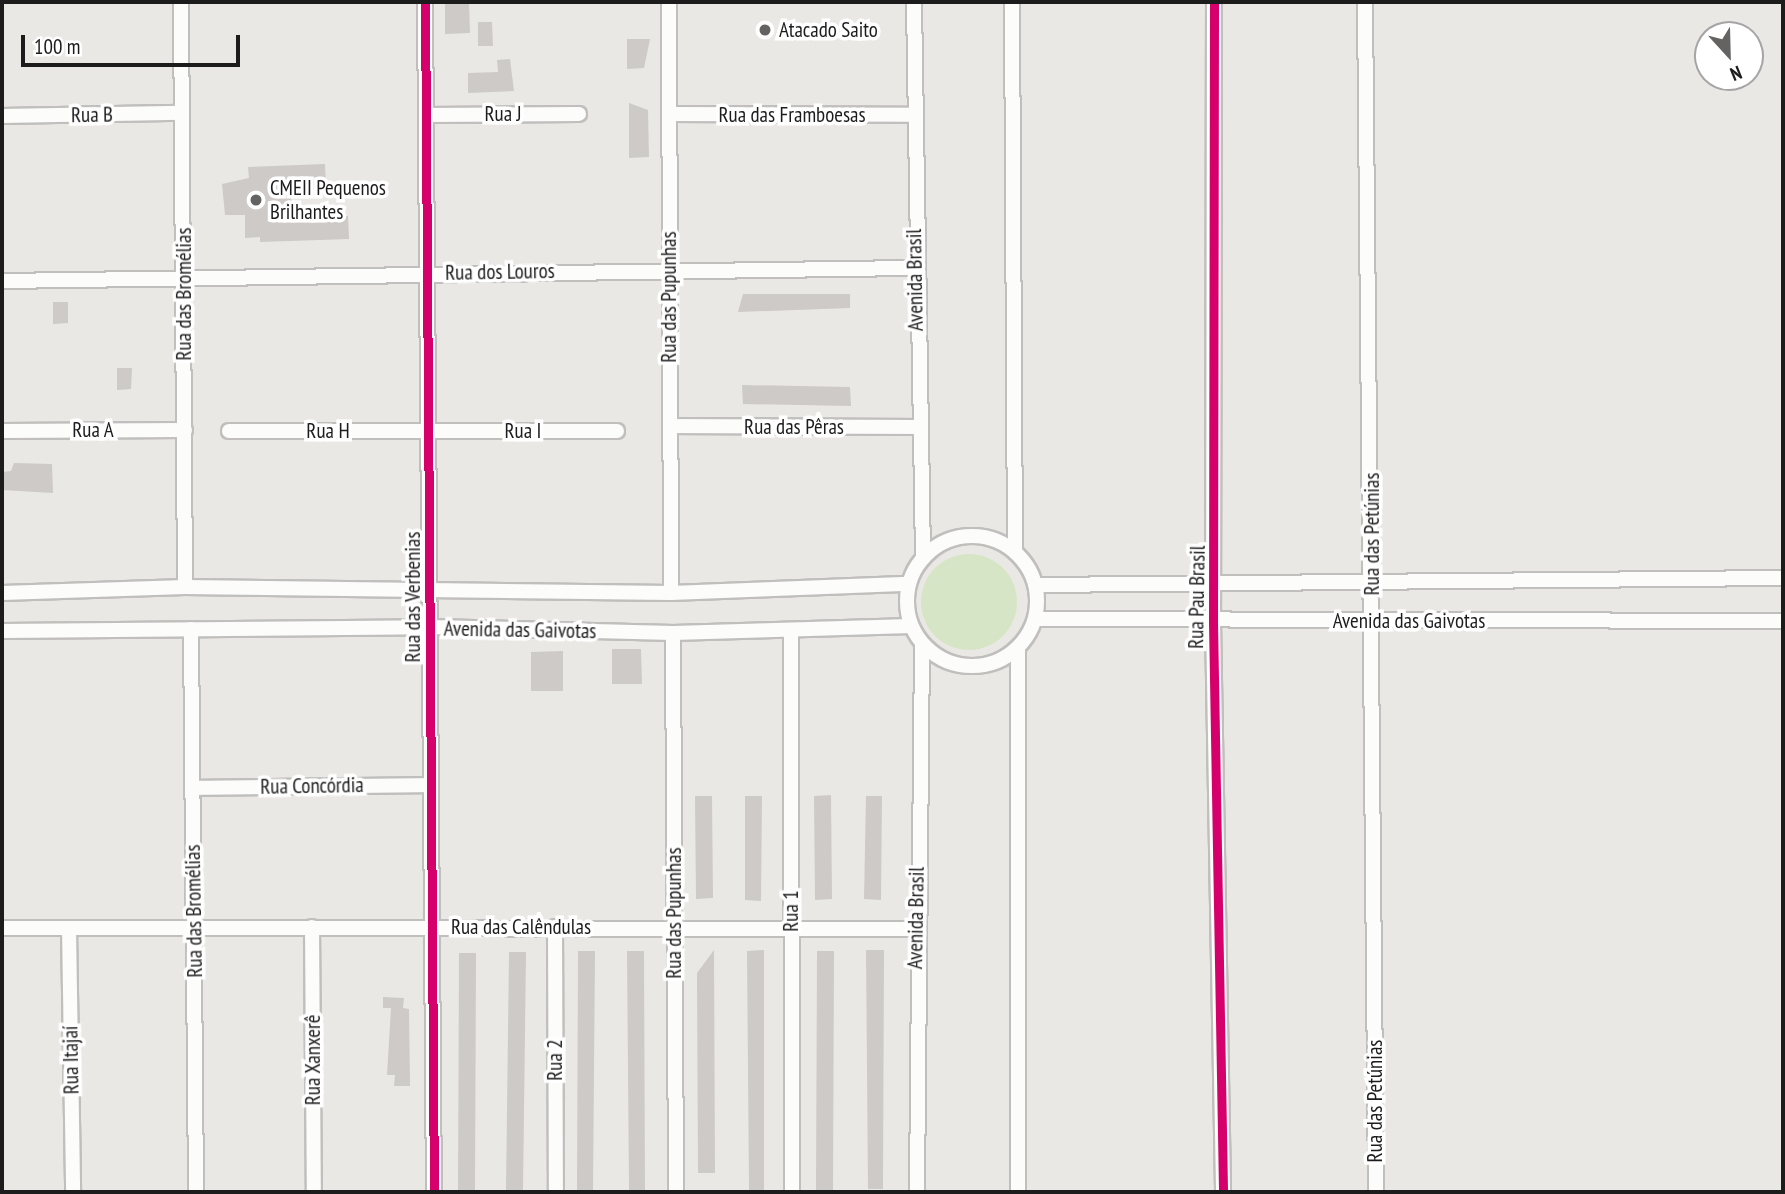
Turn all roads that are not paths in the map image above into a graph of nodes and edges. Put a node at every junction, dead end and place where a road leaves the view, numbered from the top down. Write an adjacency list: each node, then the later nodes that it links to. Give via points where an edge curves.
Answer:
1 (181, 2): 8 (street, Rua das Bromélias)
2 (425, 2): 11 (street, Rua das Verbenias)
3 (669, 2): 10 (street, Rua das Pupunhas)
4 (914, 2): 12 (street, Avenida Brasil)
5 (1012, 2): 26 (street)
6 (1214, 2): 30 (street, Rua Pau Brasil)
7 (1365, 2): 29 (street, Rua das Petúnias)
8 (182, 113): 13 (street, Rua B); 17 (street, Rua das Bromélias)
9 (579, 114): 11 (street, Rua J)
10 (669, 114): 12 (street, Rua das Framboesas); 15 (street, Rua das Pupunhas)
11 (426, 115): 16 (street, Rua das Verbenias)
12 (914, 115): 14 (street, Avenida Brasil)
13 (2, 116)
14 (915, 268): 15 (street, Rua dos Louros); 20 (street, Avenida Brasil)
15 (669, 270): 16 (street, Rua dos Louros); 19 (street, Rua das Pupunhas)
16 (427, 272): 17 (street, Rua dos Louros); 24 (street, Rua das Verbenias)
17 (183, 278): 18 (street, Rua dos Louros); 21 (street, Rua das Bromélias)
18 (2, 281)
19 (670, 426): 20 (street, Rua das Pêras); 36 (street, Rua das Pupunhas)
20 (917, 427): 27 (street, Avenida Brasil)
21 (185, 430): 22 (street, Rua A); 33 (street, Rua das Bromélias)
22 (2, 431)
23 (229, 431): 24 (street, Rua H)
24 (428, 431): 25 (street, Rua I); 34 (street, Rua das Verbenias)
25 (617, 431)
26 (1014, 550): 27 (street, via 973,535 951,538); 32 (street)
27 (923, 558): 31 (street)
28 (1783, 578): 29 (street, Avenida das Gaivotas)
29 (1374, 582): 30 (street, Avenida das Gaivotas); 38 (street, Rua das Petúnias)
30 (1215, 583): 32 (street, Avenida das Gaivotas); 40 (street, Rua Pau Brasil)
31 (909, 584): 36 (street, Avenida das Gaivotas); 41 (street)
32 (1037, 584): 37 (street)
33 (186, 587): 34 (street, Avenida das Gaivotas); 35 (street, Avenida das Gaivotas)
34 (432, 591): 36 (street, Avenida das Gaivotas); 42 (street, Rua das Verbenias)
35 (2, 593)
36 (671, 593)
37 (1035, 620): 40 (street, Avenida das Gaivotas); 48 (street)
38 (1371, 621): 39 (street, Avenida das Gaivotas); 40 (street, Avenida das Gaivotas); 70 (street, Rua das Petúnias)
39 (1783, 621)
40 (1213, 622): 69 (street, Rua Pau Brasil)
41 (911, 626): 45 (street, Avenida das Gaivotas); 47 (street)
42 (430, 627): 43 (street, Avenida das Gaivotas); 46 (street, Avenida das Gaivotas); 49 (street, Rua das Verbenias)
43 (191, 629): 44 (street, Avenida das Gaivotas); 50 (street, Rua das Bromélias)
44 (2, 631)
45 (791, 631): 46 (street, Avenida das Gaivotas); 58 (street, Rua 1)
46 (673, 634): 54 (street, Rua das Pupunhas)
47 (922, 644): 48 (street, via 939,657 969,665 1000,660); 59 (street, Avenida Brasil)
48 (1017, 648): 68 (street)
49 (431, 785): 50 (street, Rua Concórdia); 51 (street, Rua das Verbenias)
50 (192, 788): 57 (street, Rua das Bromélias)
51 (432, 926): 52 (street, Rua das Calêndulas); 53 (street, Rua das Calêndulas); 63 (street, Rua das Verbenias)
52 (312, 927): 57 (street, Rua das Calêndulas); 62 (street, Rua Xanxerê)
53 (555, 927): 54 (street, Rua das Calêndulas); 64 (street, Rua 2)
54 (674, 927): 58 (street, Rua das Calêndulas); 65 (street, Rua das Pupunhas)
55 (2, 928): 56 (street, Rua das Calêndulas)
56 (69, 928): 57 (street, Rua das Calêndulas); 60 (street, Rua Itajaí)
57 (194, 928): 61 (street, Rua das Bromélias)
58 (791, 928): 59 (street, Rua das Calêndulas); 66 (street, Rua 1)
59 (915, 929): 67 (street, Avenida Brasil)
60 (73, 1192)
61 (196, 1192)
62 (314, 1192)
63 (434, 1192)
64 (556, 1192)
65 (676, 1192)
66 (792, 1192)
67 (917, 1192)
68 (1018, 1192)
69 (1223, 1192)
70 (1376, 1192)

